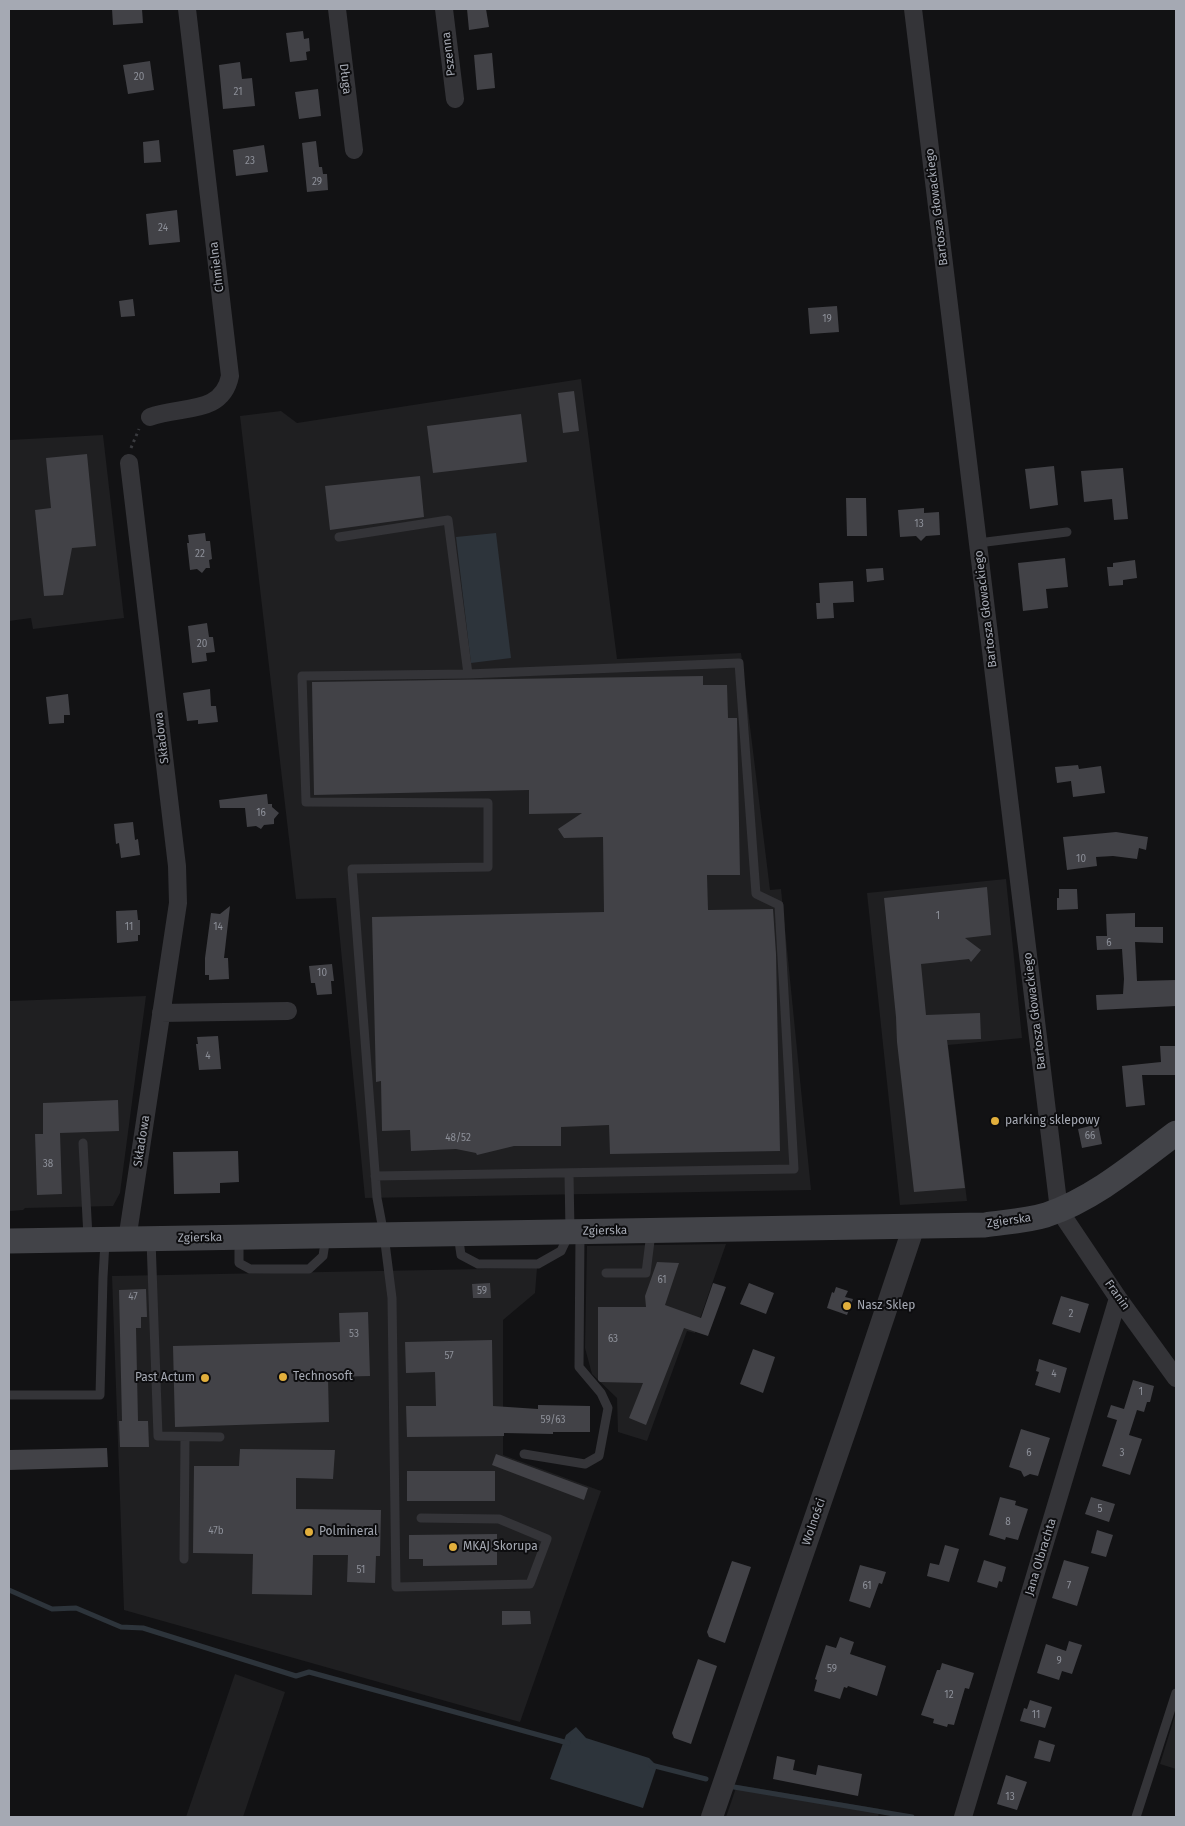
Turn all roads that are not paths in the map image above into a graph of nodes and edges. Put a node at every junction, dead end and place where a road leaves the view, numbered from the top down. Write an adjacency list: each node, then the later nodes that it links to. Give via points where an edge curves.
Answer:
1 (187, 9): 7 (street, Chmielna, via 230,376 226,390 215,402)
2 (337, 9): 6 (street, Długa)
3 (444, 9): 5 (street, Pszenna)
4 (913, 9): 11 (street, Bartosza Głowackiego)
5 (455, 100)
6 (354, 150)
7 (150, 416)
8 (129, 463): 14 (street, Składowa, via 177,866 178,903)
9 (1067, 532): 11 (lane)
10 (339, 537): 12 (lane, via 448,520)
11 (978, 543): 19 (street, Bartosza Głowackiego)
12 (468, 674): 17 (lane, via 739,663 756,894 780,905 794,1169); 18 (lane, via 302,676 306,802 488,803 488,867 352,870)
13 (288, 1011): 14 (street)
14 (161, 1013): 24 (street, Składowa)
15 (1176, 1134): 19 (main road, Zgierska, via 1109,1182)
16 (83, 1143): 24 (lane)
17 (570, 1173): 18 (lane); 22 (lane)
18 (375, 1176): 23 (lane)
19 (1059, 1210): 20 (main road, Zgierska, via 1013,1222); 27 (street, Franin)
20 (914, 1226): 21 (main road, Zgierska); 36 (street, Wolności)
21 (652, 1230): 22 (main road, Zgierska); 26 (lane, via 646,1273)
22 (575, 1232): 23 (main road, Zgierska); 32 (lane, via 579,1367 601,1393 608,1408 599,1456 585,1464)
23 (384, 1235): 24 (main road, Zgierska); 33 (lane, via 392,1298 396,1587 530,1584 547,1539 500,1519)
24 (118, 1240): 25 (main road, Zgierska); 29 (lane, via 103,1277 100,1395); 30 (lane, via 158,1436)
25 (9, 1241)
26 (606, 1273)
27 (1118, 1298): 28 (street, Franin); 37 (street, Jana Olbrachta)
28 (1176, 1378)
29 (9, 1395)
30 (185, 1436): 31 (lane); 34 (lane)
31 (220, 1437)
32 (524, 1454)
33 (421, 1518)
34 (184, 1559)
35 (1176, 1693): 38 (lane)
36 (712, 1817)
37 (963, 1817)
38 (1136, 1817)

